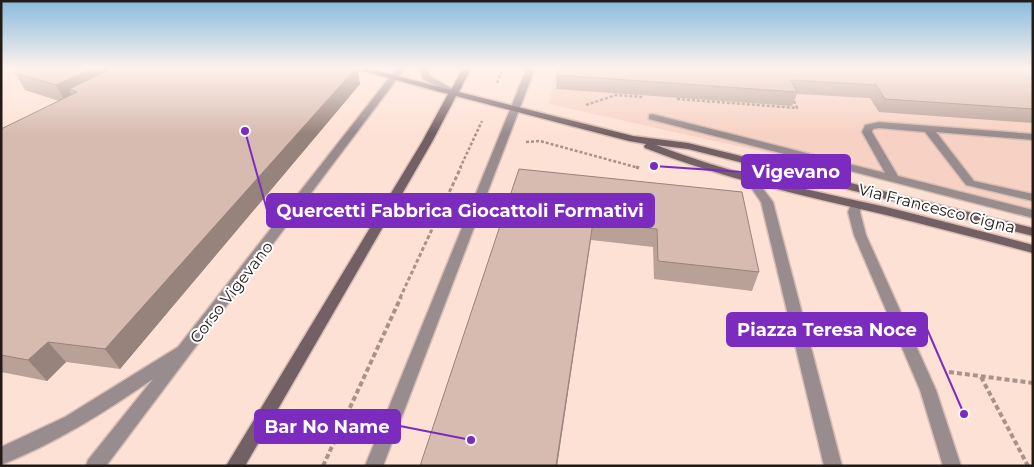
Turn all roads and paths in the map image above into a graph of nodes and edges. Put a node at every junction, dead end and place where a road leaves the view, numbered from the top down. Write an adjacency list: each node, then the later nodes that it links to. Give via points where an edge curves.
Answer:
1 (385, 90): 24 (street, Corso Vigevano)
2 (446, 90): 7 (street, Via Francesco Cigna)
3 (449, 90): 7 (street)
4 (457, 90): 7 (street)
5 (523, 90): 11 (street)
6 (790, 92): 9 (path, via 797,108)
7 (455, 93): 11 (street, Via Francesco Cigna); 30 (street)
8 (645, 97): 10 (path, via 616,95)
9 (673, 99)
10 (581, 106)
11 (516, 109): 15 (street, Via Francesco Cigna); 32 (street)
12 (652, 117): 18 (street, via 805,154)
13 (928, 128): 14 (street); 18 (street, via 868,127); 19 (street, via 970,184)
14 (1033, 137)
15 (633, 139): 17 (street, Via Francesco Cigna, via 676,157); 22 (street, Via Francesco Cigna, via 688,146)
16 (473, 142): 31 (path)
17 (744, 178): 20 (street, Via Francesco Cigna); 33 (street, via 767,202)
18 (895, 180): 21 (street)
19 (1033, 198)
20 (856, 205): 23 (street, Via Francesco Cigna); 34 (street, via 856,224 928,390)
21 (1033, 214)
22 (1033, 232)
23 (1033, 249)
24 (189, 346): 28 (street, via 79,420 31,445); 29 (street, Corso Vigevano)
25 (941, 371): 26 (path)
26 (981, 377): 27 (path); 35 (path)
27 (1033, 383)
28 (1, 456)
29 (95, 466)
30 (236, 466)
31 (323, 466)
32 (374, 466)
33 (833, 466)
34 (952, 466)
35 (1028, 466)

